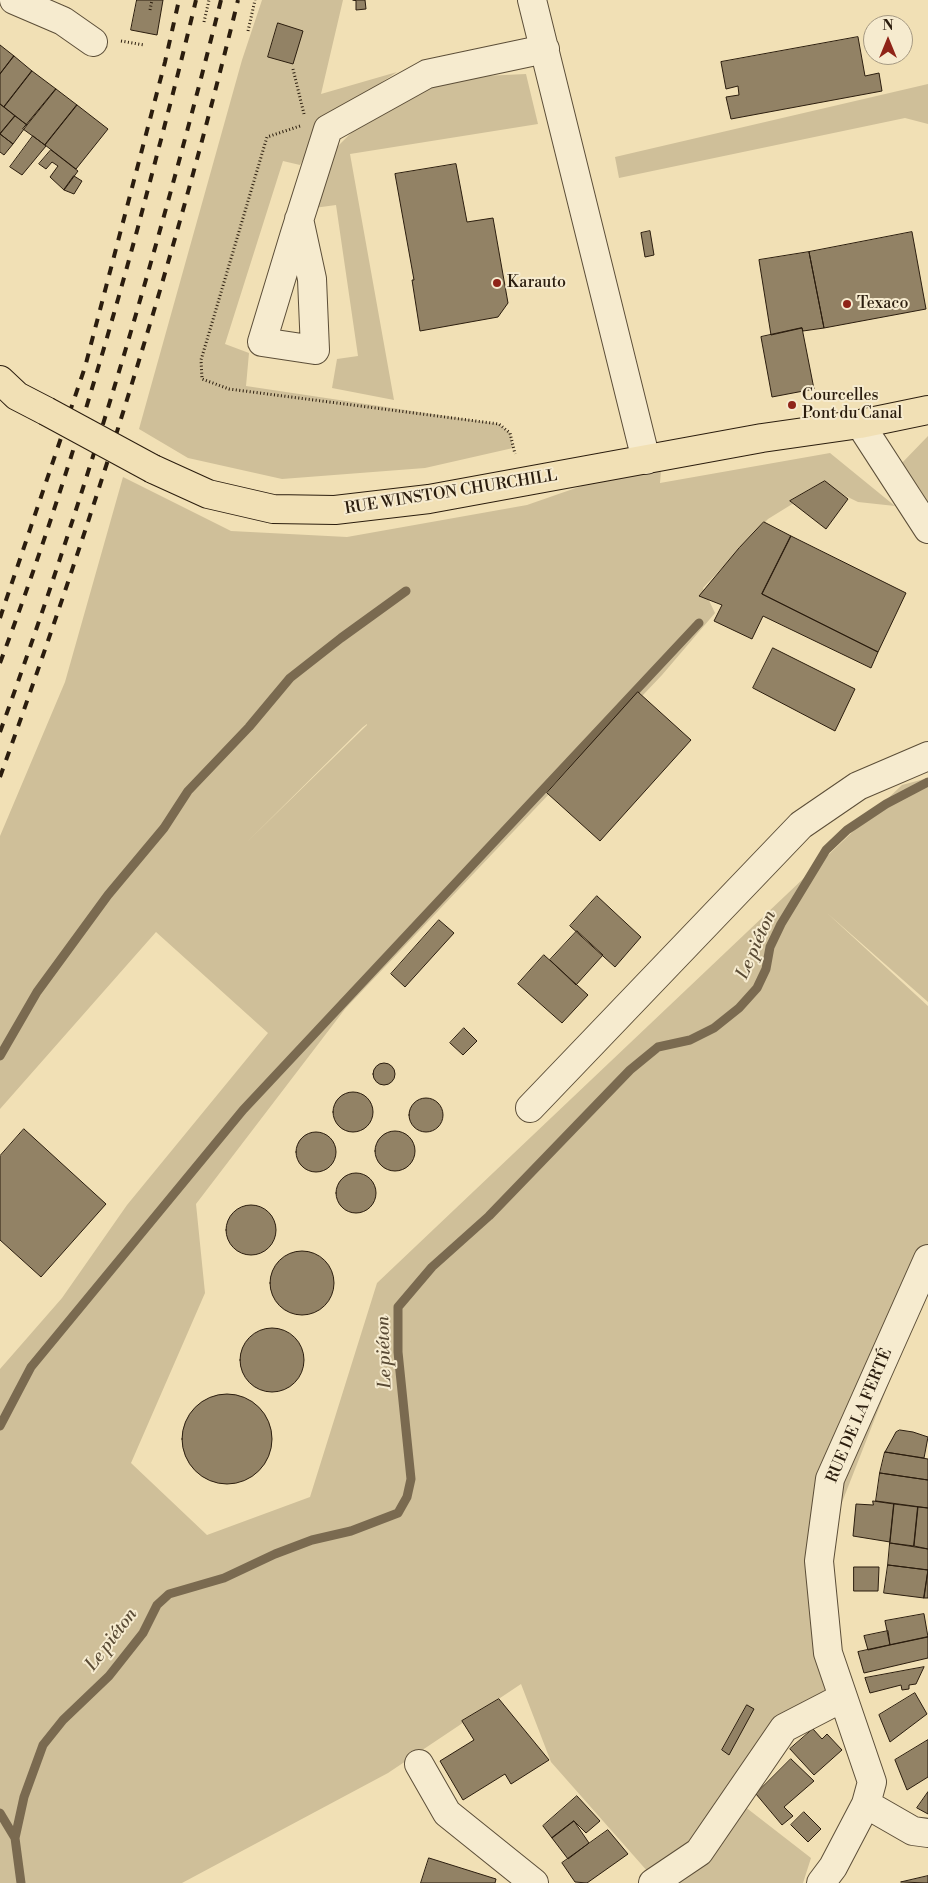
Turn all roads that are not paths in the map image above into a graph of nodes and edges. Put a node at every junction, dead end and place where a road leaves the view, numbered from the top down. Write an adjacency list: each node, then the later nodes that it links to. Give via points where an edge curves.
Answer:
1 (14, 0): 3 (street)
2 (532, 0): 5 (street)
3 (66, 10): 4 (street)
4 (103, 41)
5 (545, 49): 6 (street, via 427,74 328,129); 10 (street)
6 (299, 219)
7 (0, 380): 10 (main road, RUE WINSTON CHURCHILL, bridge, via 17,396 153,469 208,494 273,508 335,510 430,499)
8 (928, 410): 9 (main road, RUE WINSTON CHURCHILL)
9 (860, 424): 10 (main road, RUE WINSTON CHURCHILL); 11 (street)
10 (646, 460)
11 (928, 529)
12 (928, 756): 13 (street, via 858,786 801,825)
13 (530, 1108)
14 (928, 1259): 15 (street, RUE DE LA FERTÉ, via 830,1479 820,1561 828,1653)
15 (842, 1698): 17 (street, RUE DE LA FERTÉ, via 872,1782); 20 (street, via 784,1728 699,1852)
16 (419, 1764): 19 (street, via 446,1813)
17 (866, 1804): 18 (street, via 913,1831); 21 (street, RUE DE LA FERTÉ, via 833,1867)
18 (928, 1833)
19 (534, 1883)
20 (654, 1883)
21 (821, 1883)

